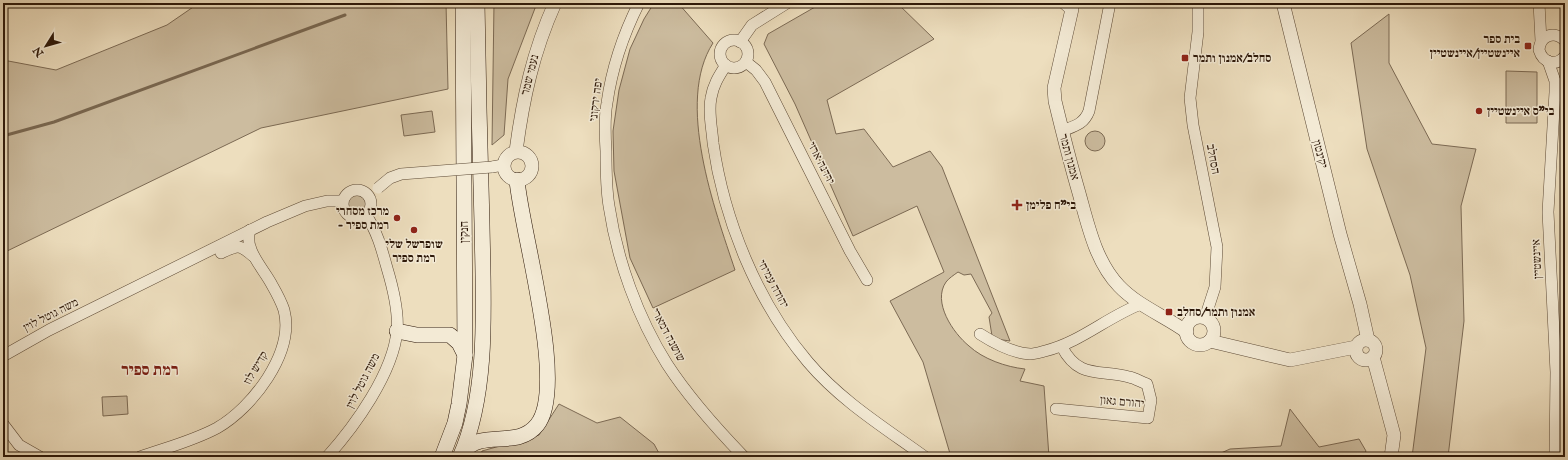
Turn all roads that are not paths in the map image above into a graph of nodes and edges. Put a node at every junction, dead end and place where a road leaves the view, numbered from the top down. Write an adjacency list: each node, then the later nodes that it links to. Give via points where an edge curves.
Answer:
1 (463, 3): 31 (main road, חנקין)
2 (477, 3): 41 (main road, חנקין, via 483,326)
3 (555, 3): 19 (street, נעמי שמר, via 527,80)
4 (639, 3): 24 (street, יפה ירקוני, via 618,51 606,105)
5 (787, 3): 13 (street, via 752,26)
6 (1110, 3): 18 (street, via 1089,111 1079,125)
7 (1198, 3): 32 (street, הסחלב, via 1198,32 1190,98 1217,247 1215,287)
8 (1283, 3): 38 (street, יקינטון, via 1340,234 1360,304)
9 (1071, 5): 18 (street, אמנון ותמר, via 1054,88)
10 (1539, 6): 11 (street, via 1546,24); 12 (street, איינשטיין)
11 (1561, 38): 12 (street, via 1549,35)
12 (1541, 41): 16 (street, איינשטיין, via 1539,50)
13 (740, 42): 15 (street, via 748,52); 17 (street, via 731,41 723,46 721,58)
14 (1565, 56): 16 (street, via 1556,62)
15 (746, 62): 17 (street, via 735,68); 29 (street, ירדנה ארזי, via 765,82)
16 (1548, 62): 53 (street, איינשטיין, via 1555,81 1548,212 1556,372)
17 (726, 66): 51 (street, יהודה עמיחי, via 714,83 710,98 710,117 723,198 754,276 783,328 809,364 844,397)
18 (1062, 131): 30 (street, אמנון ותמר, via 1096,248 1111,277)
19 (516, 151): 20 (street); 21 (street, via 526,153 532,161 530,175)
20 (498, 166): 21 (street); 22 (street, bridge, via 401,174 390,178)
21 (517, 180): 44 (main road, via 536,283 545,346 547,386 540,420 536,427 514,439)
22 (368, 196): 23 (street, via 362,191 353,190 346,194); 25 (street, via 371,204)
23 (342, 201): 25 (street, via 343,210 349,217 358,219); 26 (street, משה גוטל לוין, via 327,200 311,204)
24 (608, 205): 50 (street, שושנה דמארי, via 623,263 648,329 688,395)
25 (366, 215): 34 (street, משה גוטל לוין, via 379,240 391,283)
26 (250, 230): 27 (street, משה גוטל לוין); 28 (street, קדיש לוז, via 249,244)
27 (198, 256): 28 (street, משה גוטל לוין, via 213,257 235,246 243,247); 40 (street, משה גוטל לוין, via 49,330)
28 (258, 261): 47 (street, קדיש לוז, via 284,310 284,340 273,369 256,394 230,419 216,428)
29 (867, 280)
30 (1141, 304): 33 (street, אמנון ותמר); 37 (street)
31 (466, 311): 34 (main road, via 460,320 450,326 417,326); 39 (main road, חנקין)
32 (1205, 318): 33 (street, via 1197,317); 36 (street, via 1212,324)
33 (1188, 328): 36 (street, via 1194,343 1202,344)
34 (397, 331): 39 (main road, via 417,335 450,336); 48 (street, משה גוטל לוין, via 394,349 385,372 359,418)
35 (980, 334): 37 (street, via 1000,346 1031,354)
36 (1212, 335): 38 (street, via 1231,344 1290,360)
37 (1062, 346): 42 (street, יהורם גאון, via 1067,356 1086,371 1129,377 1146,384 1151,400 1148,418)
38 (1363, 350): 52 (street, via 1382,385 1394,436)
39 (465, 355): 49 (main road, חנקין, via 455,423)
40 (3, 356)
41 (477, 405): 44 (main road, via 477,416 482,429 489,436); 45 (main road, חנקין, via 471,432)
42 (1056, 409)
43 (3, 424): 46 (street, via 19,445)
44 (498, 439): 45 (main road, via 478,441 469,446)
45 (461, 456)
46 (40, 457)
47 (140, 457)
48 (327, 457)
49 (442, 457)
50 (744, 457)
51 (925, 457)
52 (1391, 457)
53 (1555, 457)

